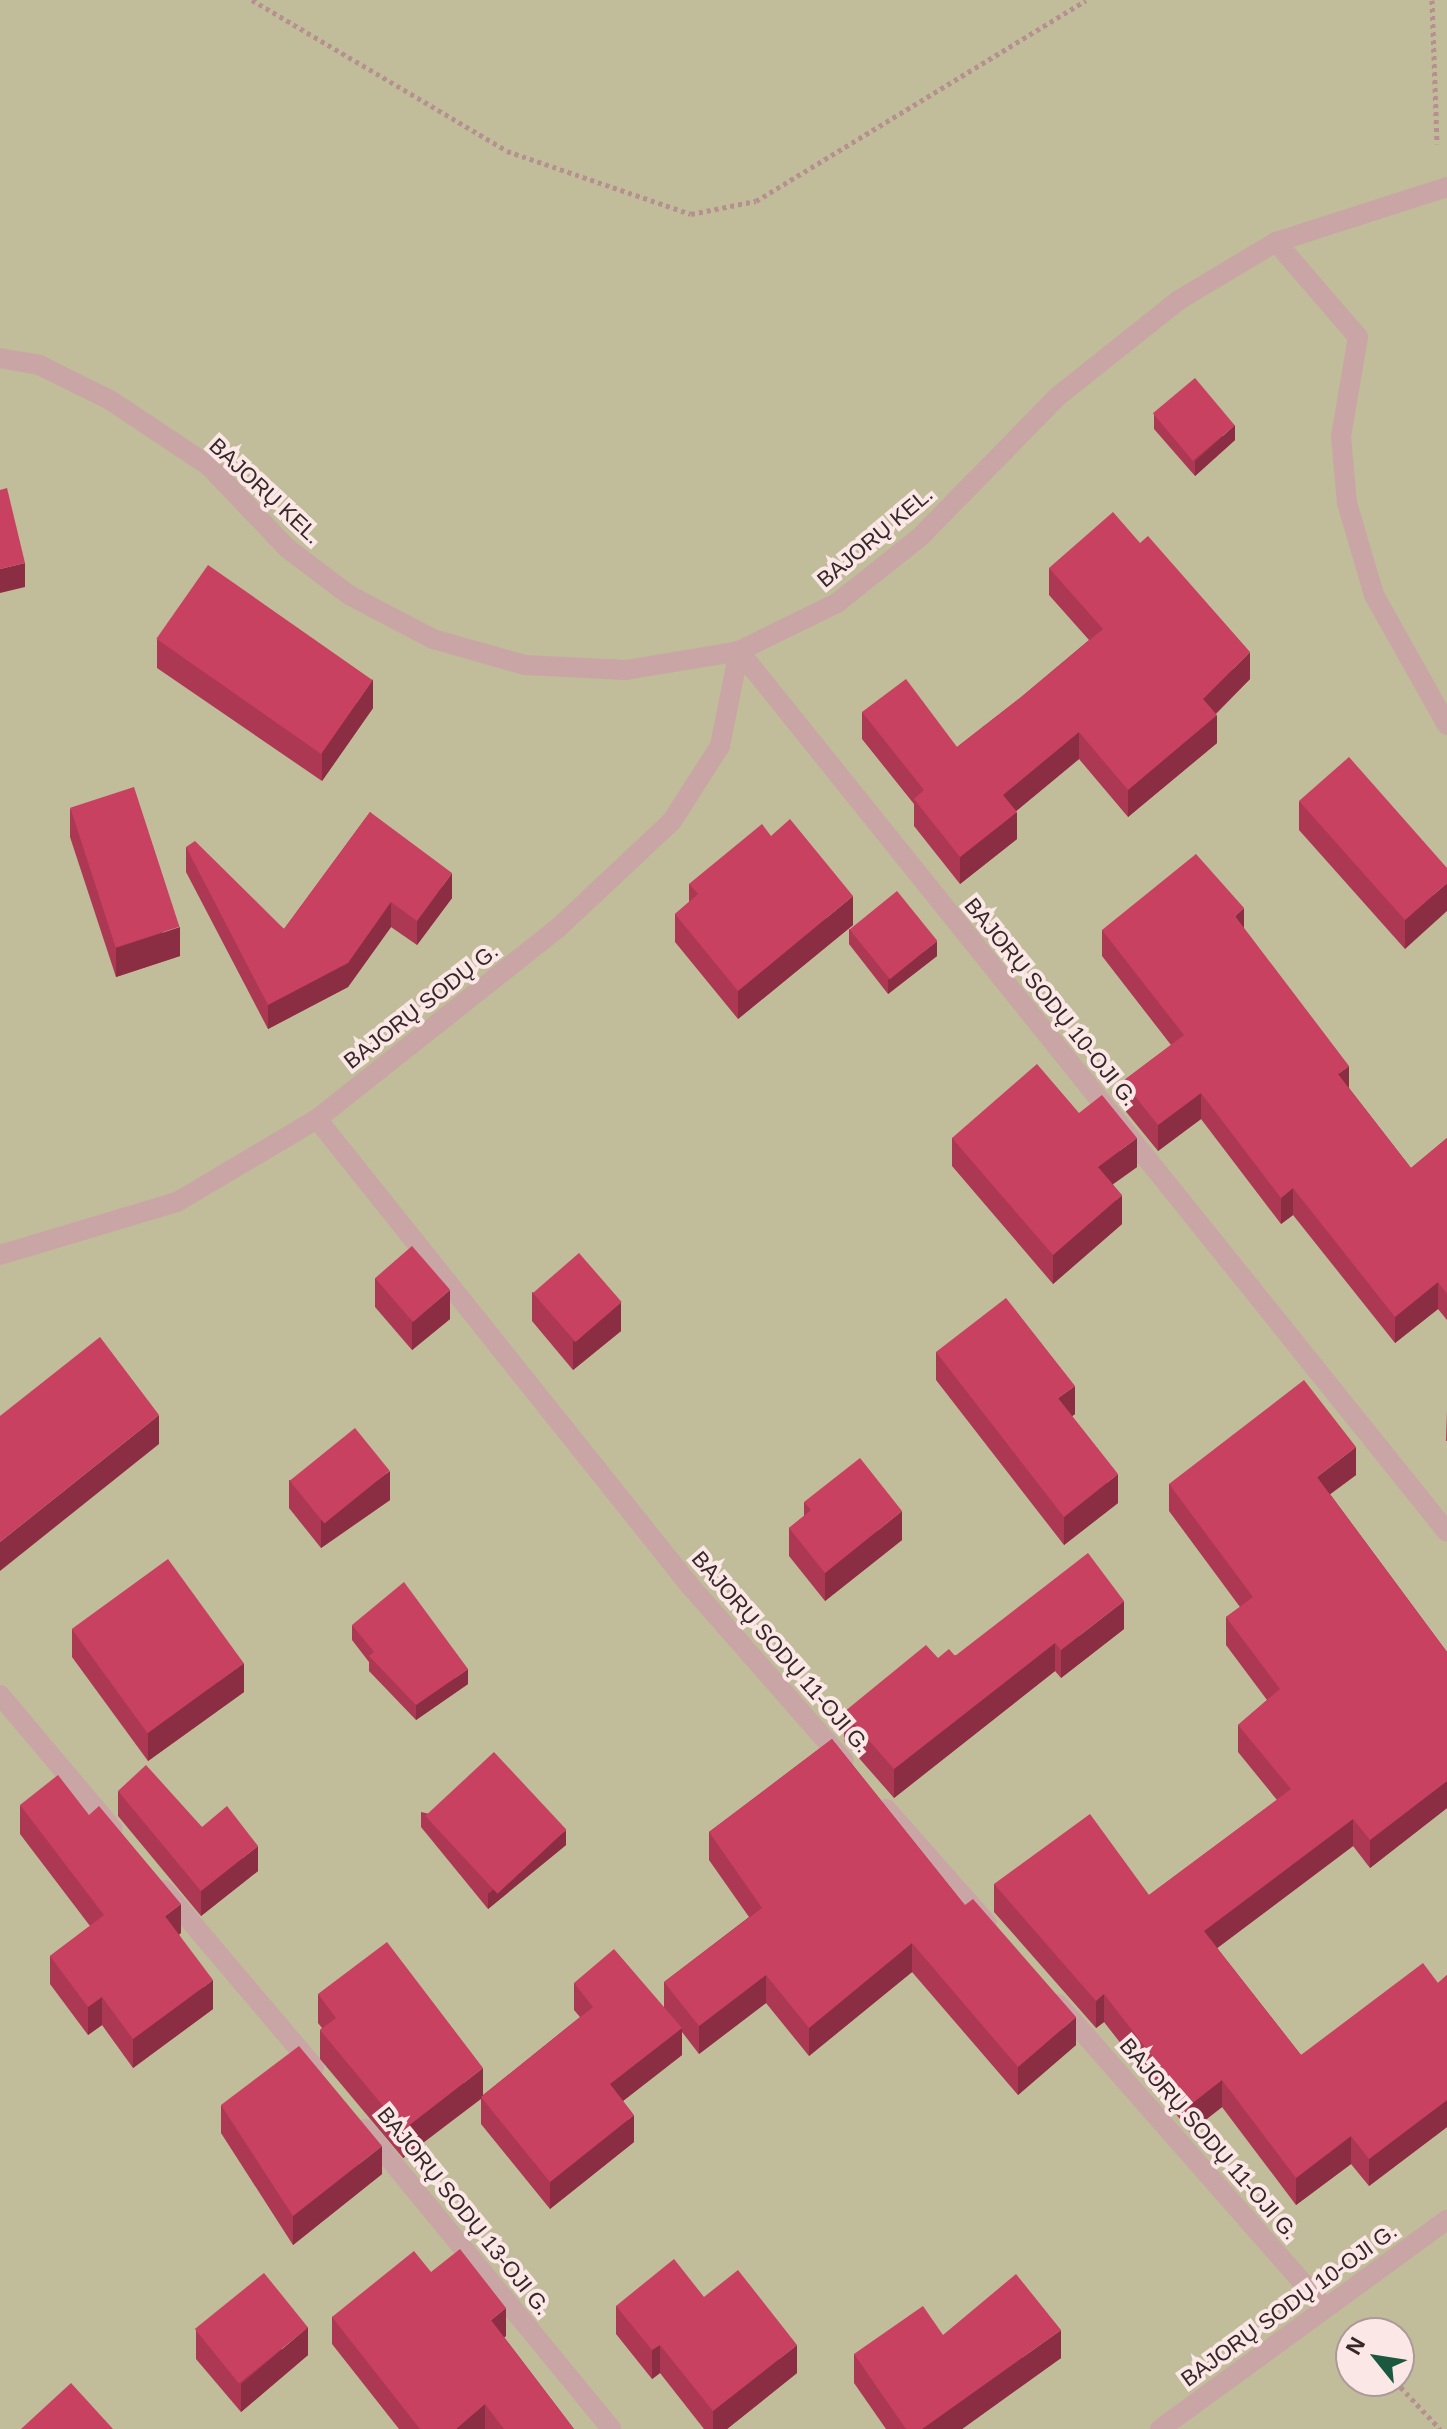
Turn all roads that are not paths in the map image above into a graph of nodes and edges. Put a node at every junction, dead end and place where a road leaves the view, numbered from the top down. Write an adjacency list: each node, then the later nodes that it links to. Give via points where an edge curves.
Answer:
1 (1443, 188): 2 (street, BAJORŲ KEL.)
2 (1276, 242): 4 (street, BAJORŲ KEL., via 1179,300 1057,397 920,537 837,603); 5 (street, via 1358,337 1341,436 1347,503 1374,595)
3 (0, 358): 4 (street, BAJORŲ KEL., via 39,365 110,400 209,466 287,548 349,595 433,639 525,665 626,670)
4 (739, 651): 6 (street, BAJORŲ SODŲ G., via 720,746 672,821 557,929); 8 (street, BAJORŲ SODŲ 10-OJI G.)
5 (1447, 725)
6 (317, 1119): 7 (street, BAJORŲ SODŲ G., via 177,1202); 12 (street, BAJORŲ SODŲ 11-OJI G., via 692,1588)
7 (0, 1255)
8 (1447, 1532)
9 (0, 1695): 10 (street)
10 (132, 1852)
11 (153, 1876): 14 (street)
12 (998, 1936)
13 (1040, 1984): 17 (street, BAJORŲ SODŲ 11-OJI G.)
14 (325, 2081)
15 (346, 2105): 18 (street, BAJORŲ SODŲ 13-OJI G.)
16 (1447, 2220): 17 (street, BAJORŲ SODŲ 10-OJI G.)
17 (1325, 2308): 19 (street, BAJORŲ SODŲ 10-OJI G.)
18 (611, 2429)
19 (1160, 2429)

